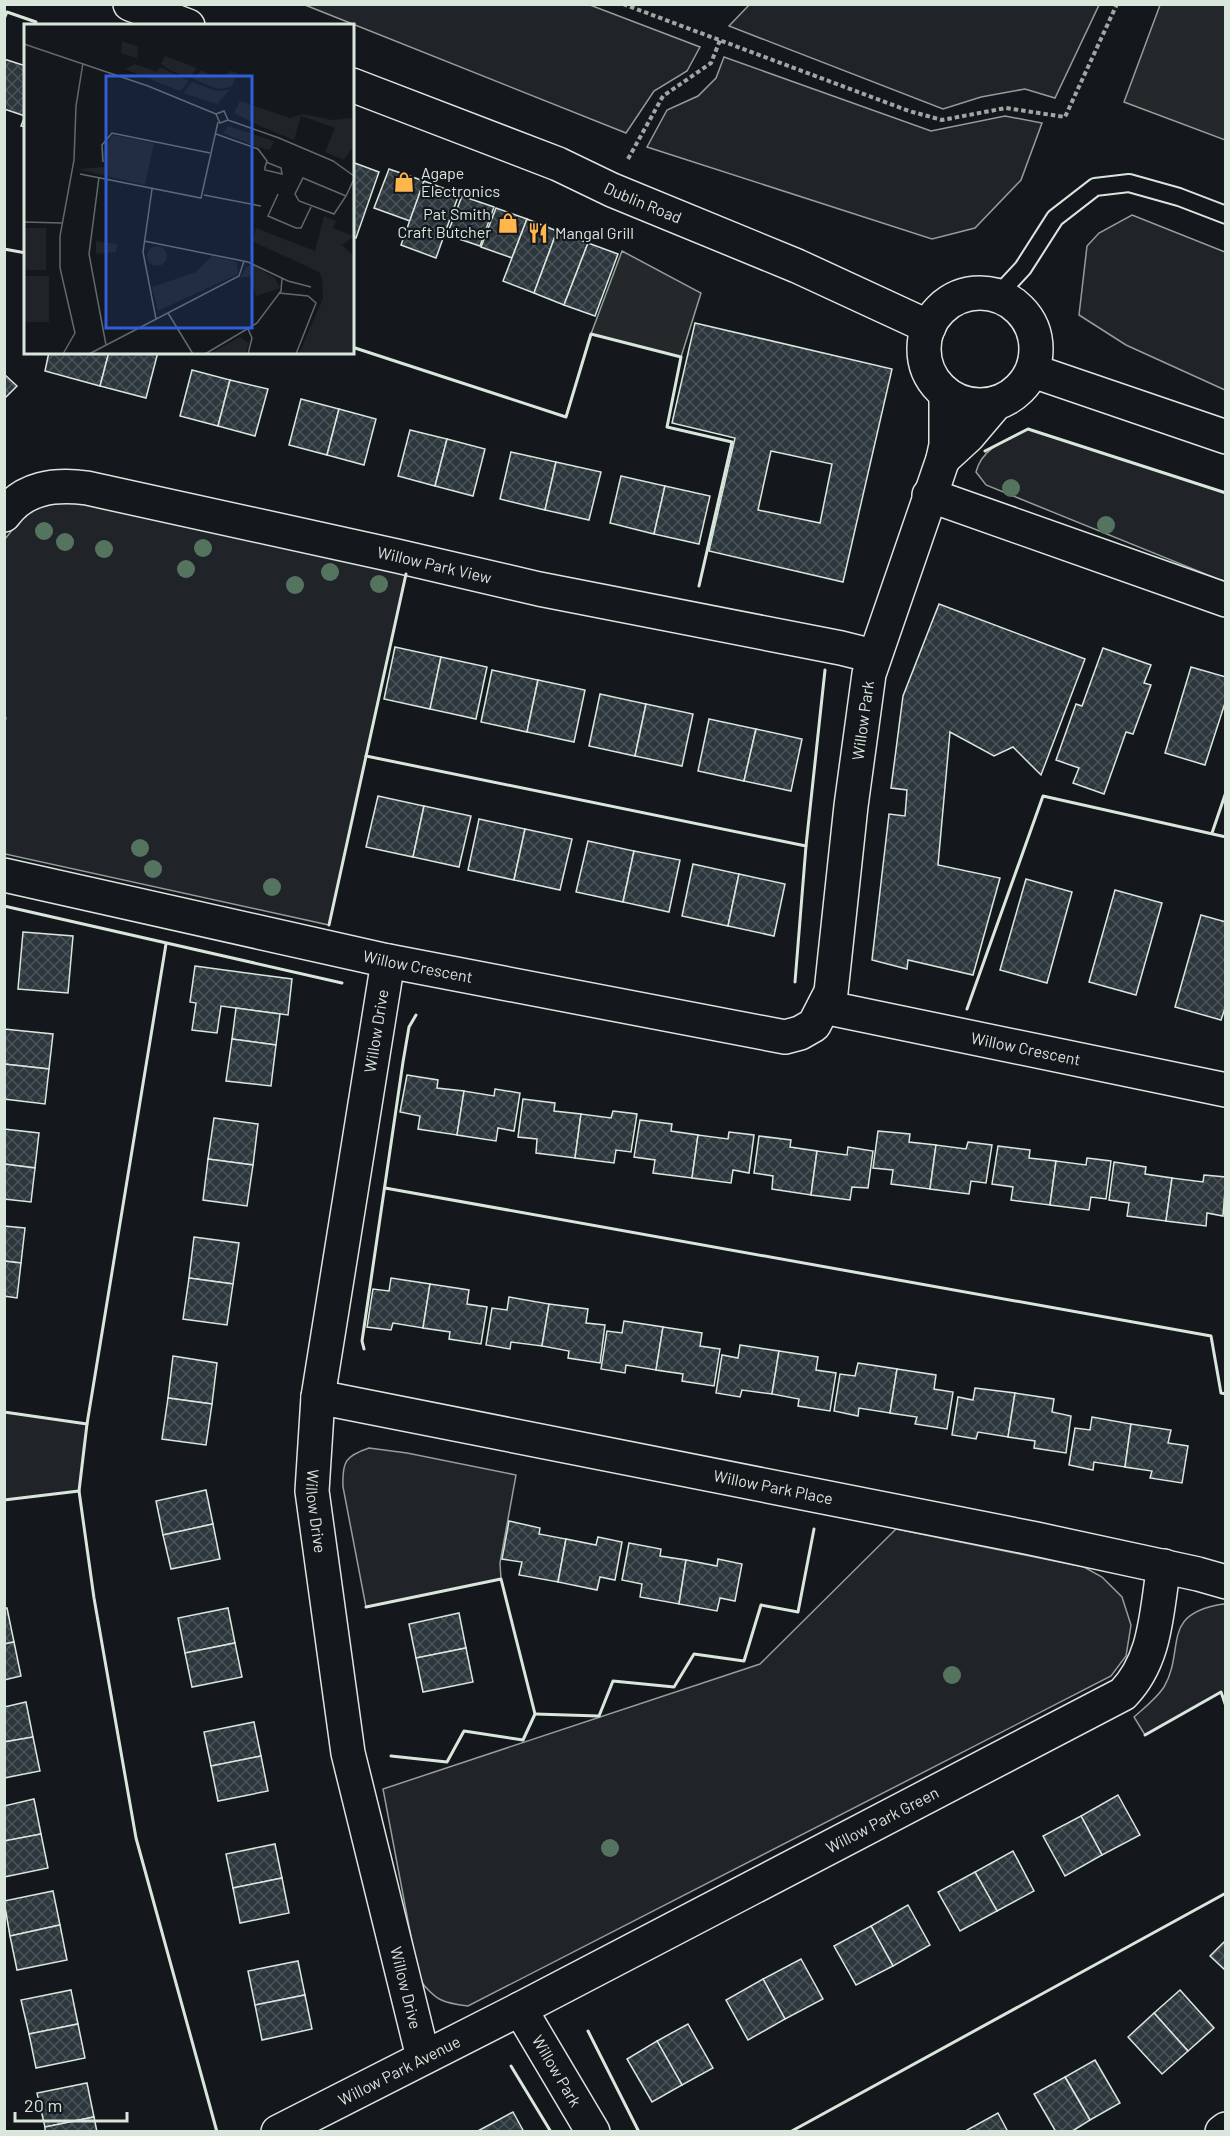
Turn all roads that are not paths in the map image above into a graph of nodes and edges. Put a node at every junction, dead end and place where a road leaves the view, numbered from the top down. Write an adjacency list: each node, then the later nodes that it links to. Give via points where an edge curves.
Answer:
1 (130, 4): 2 (street)
2 (183, 24)
3 (354, 86): 6 (street, Dublin Road, via 532,154 797,266)
4 (1226, 215): 5 (lane, via 1129,183 1095,187 1054,218 1023,268)
5 (997, 296): 6 (street, via 981,293 949,302); 7 (street, via 1014,304 1027,317 1037,352)
6 (928, 327): 8 (street, via 924,345 926,364)
7 (1033, 371): 9 (street, via 1018,391); 10 (street)
8 (946, 394): 9 (street, via 979,406); 11 (street)
9 (996, 403): 11 (street)
10 (1226, 436)
11 (943, 459): 12 (street, Willow Park)
12 (929, 495): 14 (street); 15 (street, Willow Park)
13 (4, 515): 15 (street, Willow Park View, via 34,491 63,486 87,488 538,589)
14 (1226, 600)
15 (873, 656): 18 (street, Willow Park)
16 (4, 875): 17 (street, Willow Crescent)
17 (388, 961): 18 (street, Willow Crescent, via 785,1037 814,1025); 20 (street, Willow Drive)
18 (827, 1000): 19 (street, Willow Crescent)
19 (1226, 1090)
20 (318, 1397): 21 (street, Willow Park Place); 24 (street, Willow Drive, via 312,1491 348,1753)
21 (1164, 1566): 22 (street, Willow Park Place); 23 (street, Willow Park Green, via 1150,1651 1135,1682 1123,1694)
22 (1226, 1582)
23 (520, 2009): 24 (street, Willow Park Avenue); 26 (street, Willow Park)
24 (423, 2057): 25 (street, Willow Park Avenue)
25 (279, 2132)
26 (593, 2132)

